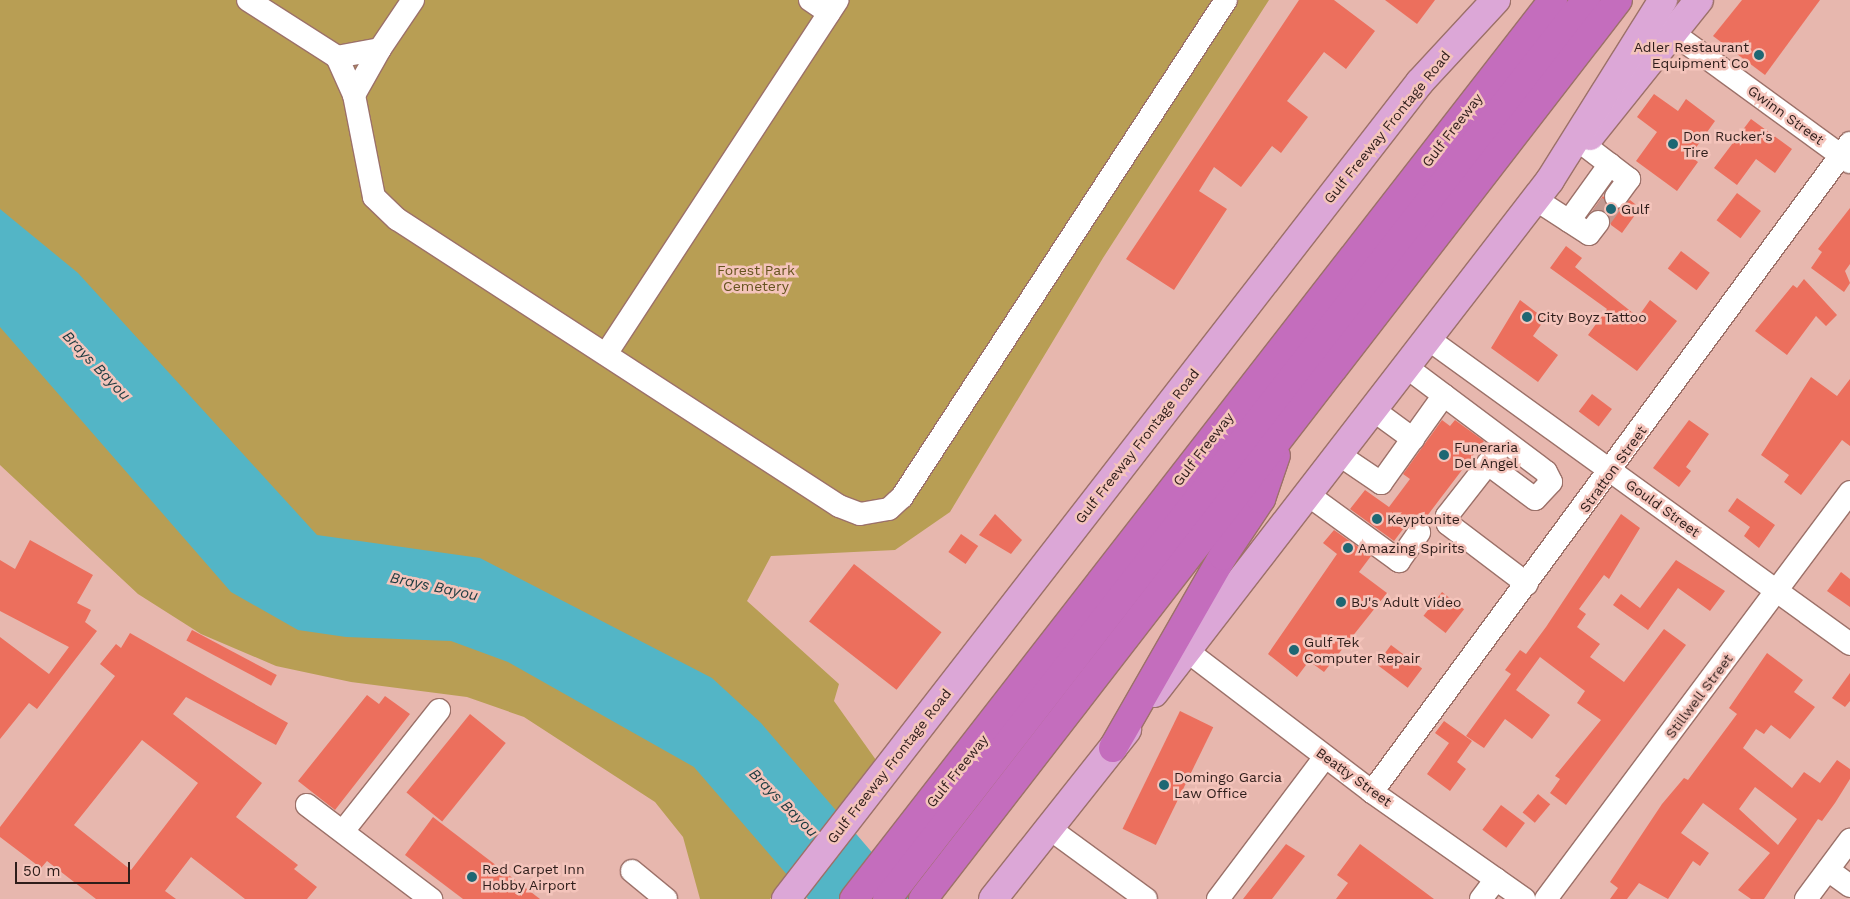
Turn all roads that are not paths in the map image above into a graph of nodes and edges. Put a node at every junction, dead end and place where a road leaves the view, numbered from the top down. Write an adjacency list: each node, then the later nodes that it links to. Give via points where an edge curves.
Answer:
1 (248, 0): 14 (street)
2 (413, 0): 13 (street)
3 (810, 0): 11 (street)
4 (1226, 0): 25 (street, via 908,489 890,509 860,514 839,506)
5 (1474, 0): 15 (main road)
6 (1496, 0): 15 (main road, Gulf Freeway Frontage Road)
7 (1553, 0): 44 (highway, Gulf Freeway)
8 (1664, 0): 20 (main road)
9 (1699, 0): 12 (main road)
10 (1604, 4): 30 (highway, Gulf Freeway); 44 (highway, Gulf Freeway)
11 (833, 6): 25 (street)
12 (1673, 33): 17 (main road); 18 (street, Gwinn Street)
13 (380, 49): 14 (street); 16 (street)
14 (337, 57): 16 (street)
15 (1434, 64): 58 (main road, Gulf Freeway Frontage Road)
16 (354, 95): 25 (street, via 374,197 397,219)
17 (1583, 144): 19 (street); 20 (main road)
18 (1847, 154): 35 (street, Stratton Street)
19 (1610, 164): 21 (street, via 1629,179); 22 (street)
20 (1543, 189): 22 (street); 24 (main road)
21 (1616, 197)
22 (1570, 221): 23 (street, via 1589,234)
23 (1598, 222)
24 (1427, 338): 26 (main road); 29 (street, Gould Street)
25 (606, 354)
26 (1405, 366): 27 (street); 28 (main road)
27 (1444, 394): 31 (street); 32 (street)
28 (1372, 409): 31 (street); 33 (main road)
29 (1540, 420): 32 (street); 35 (street, Gould Street)
30 (1281, 439): 44 (highway, Gulf Freeway); 45 (highway, via 1262,499 1197,599)
31 (1412, 439): 33 (street, via 1380,483)
32 (1512, 445): 34 (street); 34 (street, via 1549,476 1551,482 1540,499 1531,498)
33 (1338, 454): 37 (main road)
34 (1488, 464): 39 (street, via 1447,516 1448,524)
35 (1611, 471): 39 (street, Stratton Street); 40 (street, Gould Street)
36 (1850, 492): 40 (street, Stillwell Street)
37 (1307, 494): 38 (street, via 1399,561); 42 (main road)
38 (1419, 532)
39 (1527, 584): 47 (street, Stratton Street)
40 (1778, 591): 41 (street, Gould Street); 67 (street, Stillwell Street)
41 (1850, 644)
42 (1187, 651): 45 (main road); 46 (street, Beatty Street)
43 (439, 710): 50 (street)
44 (1015, 738): 59 (highway, Gulf Freeway); 60 (highway, Gulf Freeway); 61 (highway, Gulf Freeway)
45 (1113, 748): 49 (main road)
46 (1326, 757): 47 (street, Beatty Street); 64 (street)
47 (1372, 792): 54 (street, Beatty Street)
48 (307, 805): 50 (street)
49 (1049, 828): 62 (main road); 63 (street)
50 (344, 830): 56 (street)
51 (1850, 840): 52 (street)
52 (1828, 870): 55 (street); 68 (street)
53 (632, 871): 57 (street)
54 (1496, 879): 65 (street); 66 (street, Beatty Street)
55 (1850, 886)
56 (431, 899)
57 (666, 899)
58 (786, 899)
59 (854, 899)
60 (888, 899)
61 (923, 899)
62 (993, 899)
63 (1146, 899)
64 (1218, 899)
65 (1481, 899)
66 (1524, 899)
67 (1546, 899)
68 (1806, 899)

